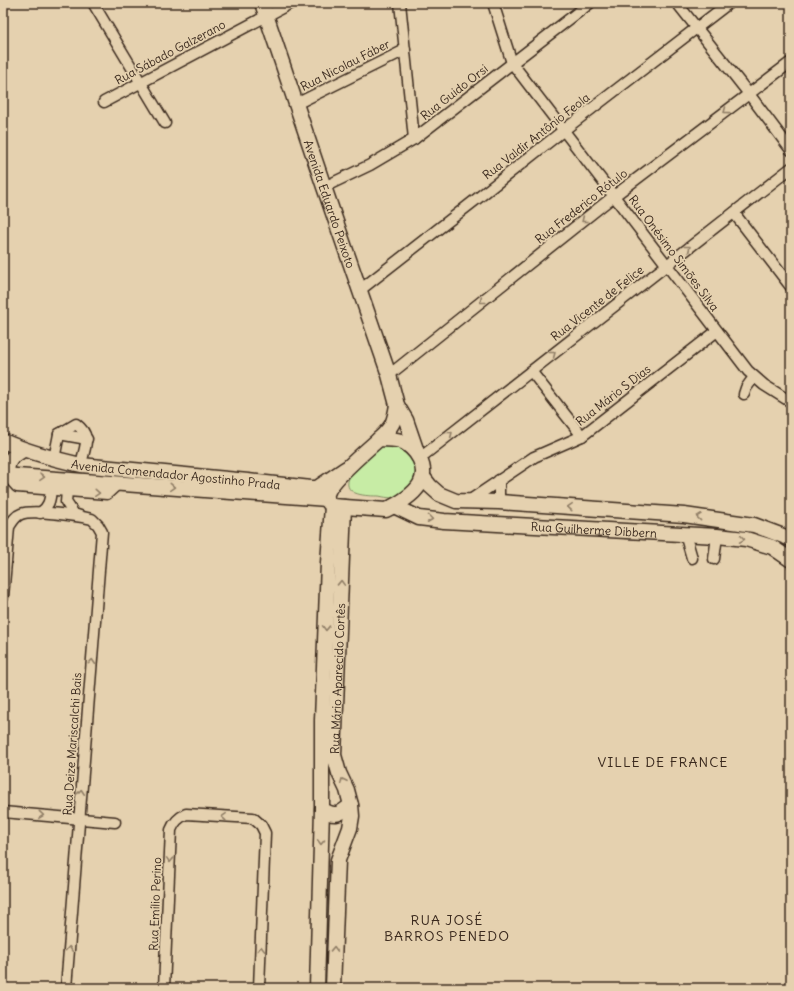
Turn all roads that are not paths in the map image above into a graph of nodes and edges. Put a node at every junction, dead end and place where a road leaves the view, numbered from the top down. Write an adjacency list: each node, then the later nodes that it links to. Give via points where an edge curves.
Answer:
1 (93, 3): 13 (street)
2 (291, 3): 8 (street, Rua Sábado Galzerano)
3 (400, 3): 10 (street)
4 (493, 3): 12 (street, Rua Onésimo Simões Silva)
5 (590, 3): 12 (street, Rua Guido Orsi)
6 (677, 3): 9 (street)
7 (729, 3): 9 (street, Rua Valdir Antônio Feola)
8 (265, 9): 13 (street, Rua Sábado Galzerano); 16 (street, Avenida Eduardo Peixoto)
9 (696, 28): 14 (street); 18 (street, Rua Valdir Antônio Feola)
10 (405, 50): 16 (street, Rua Nicolau Fáber); 19 (street)
11 (791, 62): 14 (street, Rua Frederico Rótulo)
12 (512, 63): 18 (street, Rua Onésimo Simões Silva); 19 (street, Rua Guido Orsi)
13 (141, 82): 15 (street, Rua Sábado Galzerano); 17 (street)
14 (749, 94): 20 (street); 23 (street, Rua Frederico Rótulo, one-way to 23)
15 (104, 102)
16 (296, 104): 22 (street, Avenida Eduardo Peixoto)
17 (165, 123)
18 (564, 130): 23 (street, Rua Onésimo Simões Silva); 27 (street, Rua Valdir Antônio Feola)
19 (414, 139): 22 (street, Rua Guido Orsi, via 370,165)
20 (791, 150)
21 (791, 168): 24 (street, Rua Vicente de Felice)
22 (324, 187): 27 (street, Avenida Eduardo Peixoto)
23 (614, 196): 25 (street, Rua Onésimo Simões Silva); 30 (street, Rua Frederico Rótulo, one-way to 30)
24 (734, 213): 25 (street, Rua Vicente de Felice, one-way to 24); 26 (street)
25 (666, 265): 28 (street, Rua Onésimo Simões Silva); 29 (street, Rua Vicente de Felice, one-way to 25)
26 (791, 287)
27 (360, 290): 30 (street, Avenida Eduardo Peixoto)
28 (717, 332): 31 (street, Rua Onésimo Simões Silva); 35 (street, Rua Mário S Dias)
29 (531, 371): 35 (street); 39 (street, Rua Vicente de Felice, one-way to 29)
30 (389, 375): 34 (street, Avenida Eduardo Peixoto)
31 (754, 377): 32 (street); 33 (street, Rua Onésimo Simões Silva)
32 (744, 394)
33 (791, 402)
34 (398, 405): 36 (street, via 391,428); 39 (street, Avenida Eduardo Peixoto)
35 (582, 436): 45 (street, Rua Mário S Dias, via 534,457)
36 (379, 439): 39 (street, via 400,441); 42 (street)
37 (3, 441): 38 (street, Avenida Comendador Agostinho Prada)
38 (23, 450): 40 (street, Avenida Comendador Agostinho Prada); 43 (street, via 8,461)
39 (419, 457): 44 (street, Avenida Eduardo Peixoto)
40 (54, 459): 41 (street, Avenida Comendador Agostinho Prada); 41 (street, via 59,434 87,440)
41 (81, 465): 42 (street, Avenida Comendador Agostinho Prada, via 311,488 317,488)
42 (346, 469): 51 (street, via 327,494)
43 (5, 475): 46 (street, Avenida Comendador Agostinho Prada, one-way to 46); 47 (street, via 17,487)
44 (423, 477): 49 (street, Rua Guilherme Dibbern, via 439,494 456,501); 52 (street, via 414,492)
45 (499, 480): 49 (street, Rua Mário S Dias); 50 (street)
46 (119, 483): 48 (street, one-way to 46, via 106,494); 51 (street, Avenida Comendador Agostinho Prada, one-way to 51)
47 (52, 490): 48 (street); 53 (street, via 47,508)
48 (67, 491): 54 (street, Rua Deize Mariscalchi Bais, via 66,502 74,514)
49 (470, 501): 50 (street, Rua Guilherme Dibbern)
50 (499, 502): 57 (street, Rua Guilherme Dibbern, one-way to 50, via 754,525 714,518)
51 (334, 504): 52 (street, Avenida Comendador Agostinho Prada, via 386,510); 62 (street, Rua Mário Aparecido Cortês, one-way to 51, via 334,755); 63 (street, Rua Mário Aparecido Cortês, one-way to 63, via 328,563 322,720)
52 (394, 506): 55 (street, Rua Guilherme Dibbern, one-way to 55, via 419,518 444,521)
53 (40, 513): 54 (street, Rua Deize Mariscalchi Bais); 61 (street, Rua Deize Mariscalchi Bais, via 21,514 14,518 9,527)
54 (80, 516): 65 (street, Rua Deize Mariscalchi Bais, one-way to 54, via 102,532 92,519)
55 (685, 534): 56 (street, Rua Guilherme Dibbern); 58 (street)
56 (717, 536): 59 (street); 60 (street, Rua Guilherme Dibbern, one-way to 60, via 772,547)
57 (791, 539)
58 (692, 558)
59 (714, 559)
60 (791, 560)
61 (3, 597)
62 (351, 805): 63 (street, via 336,814 329,814); 68 (street, Rua Mário Aparecido Cortês)
63 (322, 809): 67 (street, Rua Mário Aparecido Cortês)
64 (3, 812): 65 (street, one-way to 65)
65 (79, 818): 66 (street); 69 (street, Rua Deize Mariscalchi Bais, one-way to 65)
66 (115, 822)
67 (322, 824): 68 (street, via 335,819); 72 (street, Rua Mário Aparecido Cortês, one-way to 72)
68 (350, 828): 73 (street, Rua Mário Aparecido Cortês, one-way to 68, via 338,860)
69 (66, 988)
70 (164, 988): 71 (street, Rua Emílio Perino, one-way to 70, via 265,833 253,818 186,814 174,822 171,830)
71 (259, 988)
72 (317, 988)
73 (333, 988)

